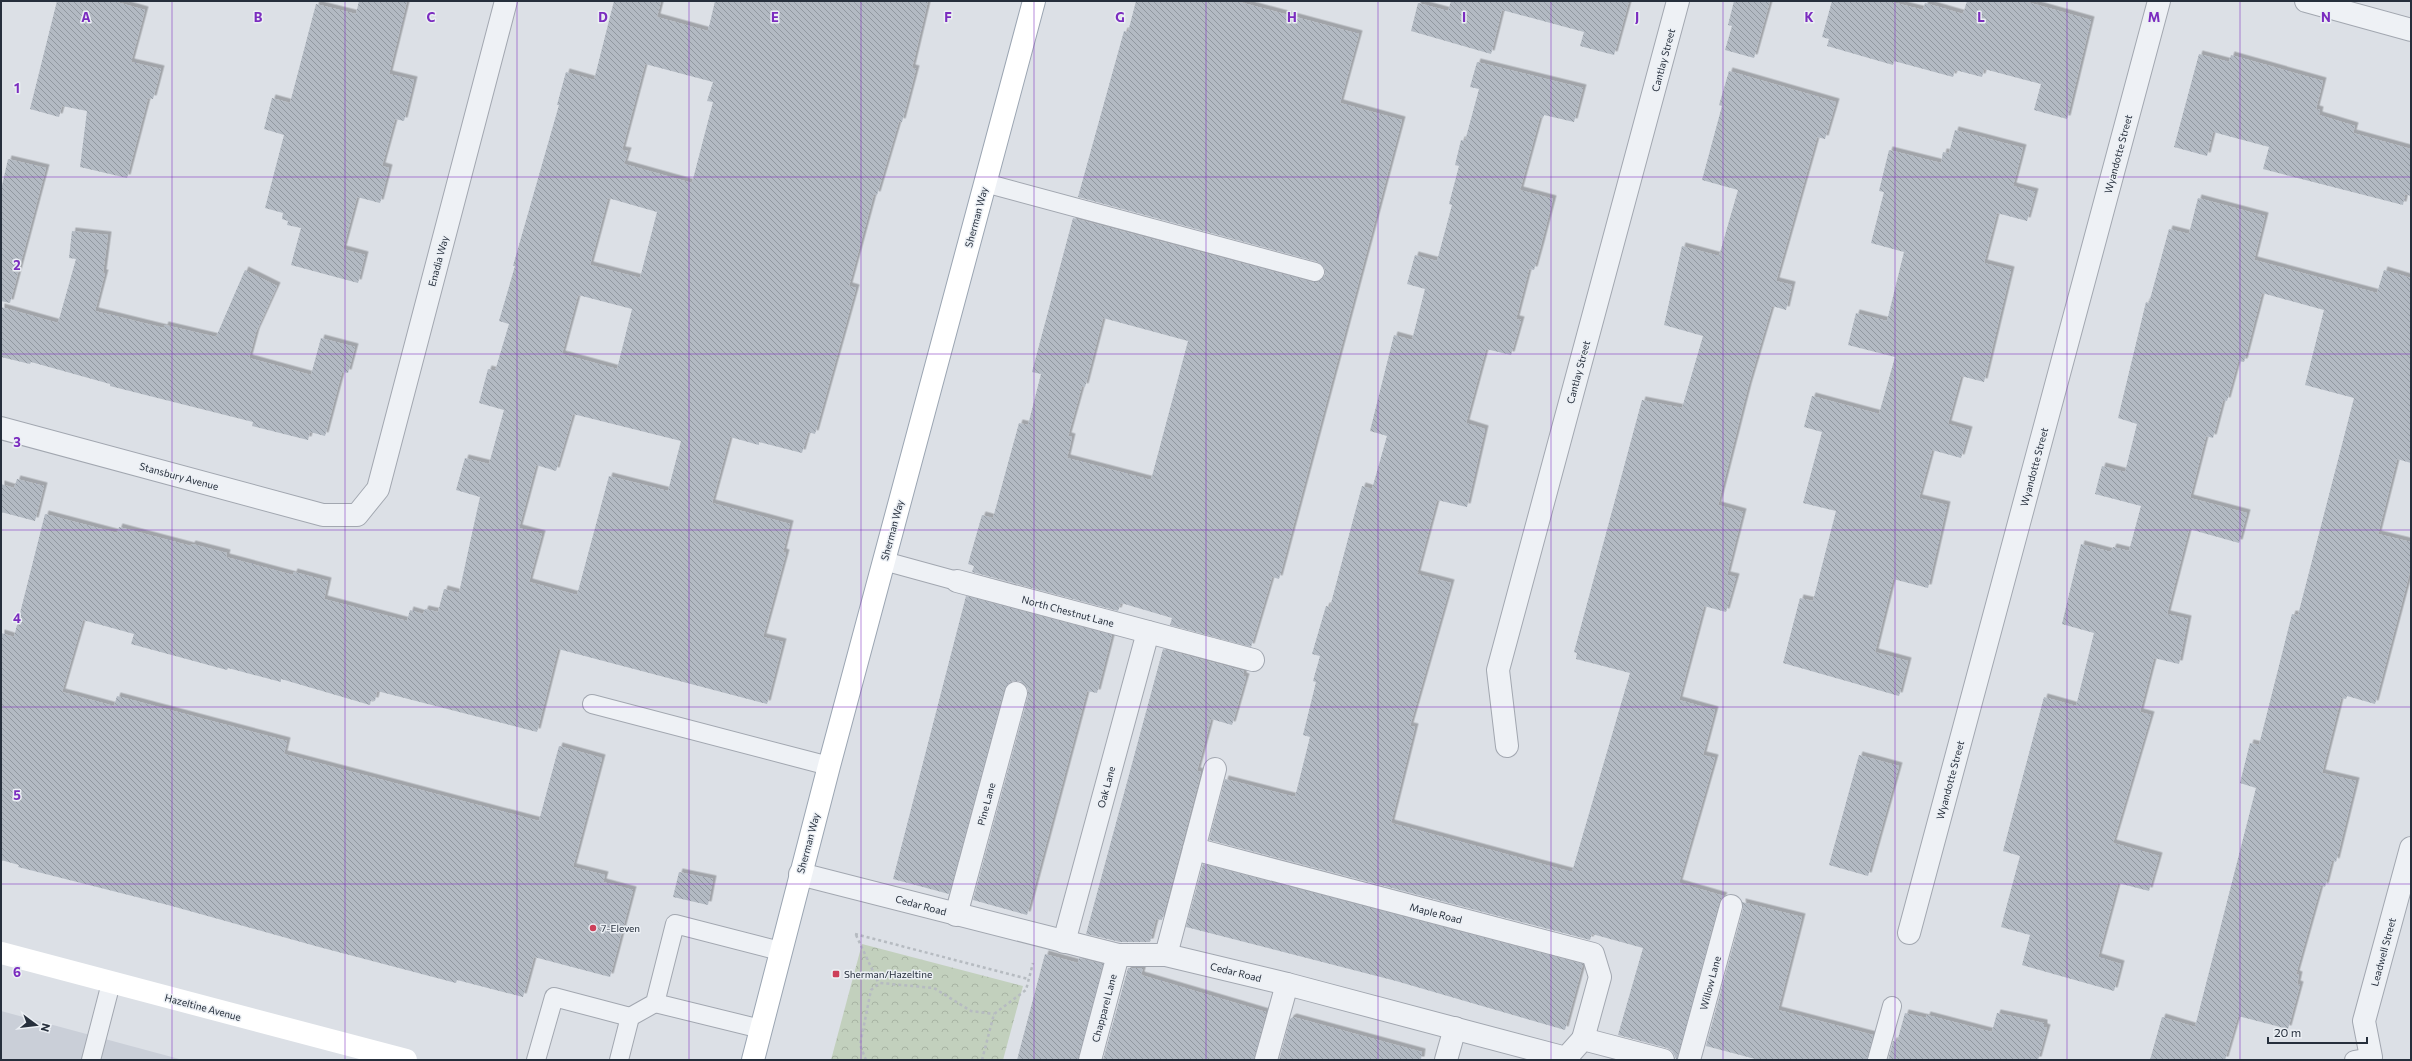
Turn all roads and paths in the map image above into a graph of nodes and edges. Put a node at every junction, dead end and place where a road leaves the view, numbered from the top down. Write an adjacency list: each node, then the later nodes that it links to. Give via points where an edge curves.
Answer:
1 (506, 1): 10 (street, Enadia Way, via 378,489)
2 (1034, 1): 7 (main road, Sherman Way)
3 (1678, 1): 17 (street, Cantlay Street, via 1498,670)
4 (2159, 1): 25 (street, Wyandotte Street)
5 (2306, 1): 6 (street)
6 (2411, 30)
7 (986, 183): 8 (lane); 11 (main road, Sherman Way)
8 (1315, 272)
9 (1, 428): 10 (street, Stansbury Avenue, via 323,515)
10 (358, 515)
11 (884, 561): 12 (lane, North Chestnut Lane); 18 (main road, Sherman Way)
12 (957, 581): 13 (street, North Chestnut Lane)
13 (1148, 632): 14 (street, North Chestnut Lane); 27 (street, Oak Lane)
14 (1253, 660)
15 (1016, 693): 24 (street, Pine Lane)
16 (592, 704): 18 (lane)
17 (1507, 746)
18 (829, 766): 22 (main road, Sherman Way)
19 (1215, 769): 21 (street)
20 (2411, 848): 43 (street, Leadwell Street, via 2364,1021)
21 (1194, 849): 30 (street); 42 (street, Maple Road, via 1593,954 1600,977)
22 (800, 874): 24 (street, Cedar Road); 28 (main road, Sherman Way)
23 (1731, 906): 56 (street, Willow Lane)
24 (956, 915): 26 (street, Cedar Road)
25 (1909, 933)
26 (1040, 936): 27 (street, Cedar Road); 32 (path)
27 (1064, 942): 31 (street, Cedar Road)
28 (780, 951): 36 (lane, via 675,924); 40 (main road, Sherman Way)
29 (1, 953): 33 (main road, Hazeltine Avenue)
30 (1166, 955): 31 (street, Cedar Road); 35 (street, Cedar Road)
31 (1118, 956): 52 (street, Chapparel Lane)
32 (1028, 979): 34 (path, via 856,934); 38 (path, via 1026,990)
33 (112, 983): 45 (lane); 46 (main road, Hazeltine Avenue)
34 (879, 984): 38 (path, via 934,988 971,1011); 50 (path, via 871,990 860,1045)
35 (1287, 984): 41 (street, Cedar Road); 53 (street)
36 (655, 1003): 39 (lane); 40 (lane)
37 (1892, 1006): 57 (lane)
38 (994, 1014): 51 (path)
39 (630, 1017): 47 (lane, via 554,997); 48 (lane)
40 (761, 1028): 49 (main road, Sherman Way)
41 (1455, 1028): 44 (street, Cedar Road); 54 (street)
42 (1584, 1039): 44 (street, Cedar Road); 55 (street)
43 (2363, 1058)
44 (1566, 1059)
45 (91, 1060)
46 (406, 1060)
47 (536, 1060)
48 (619, 1060)
49 (752, 1060)
50 (866, 1060)
51 (982, 1060)
52 (1090, 1060)
53 (1266, 1060)
54 (1446, 1060)
55 (1663, 1060)
56 (1689, 1060)
57 (1877, 1060)

